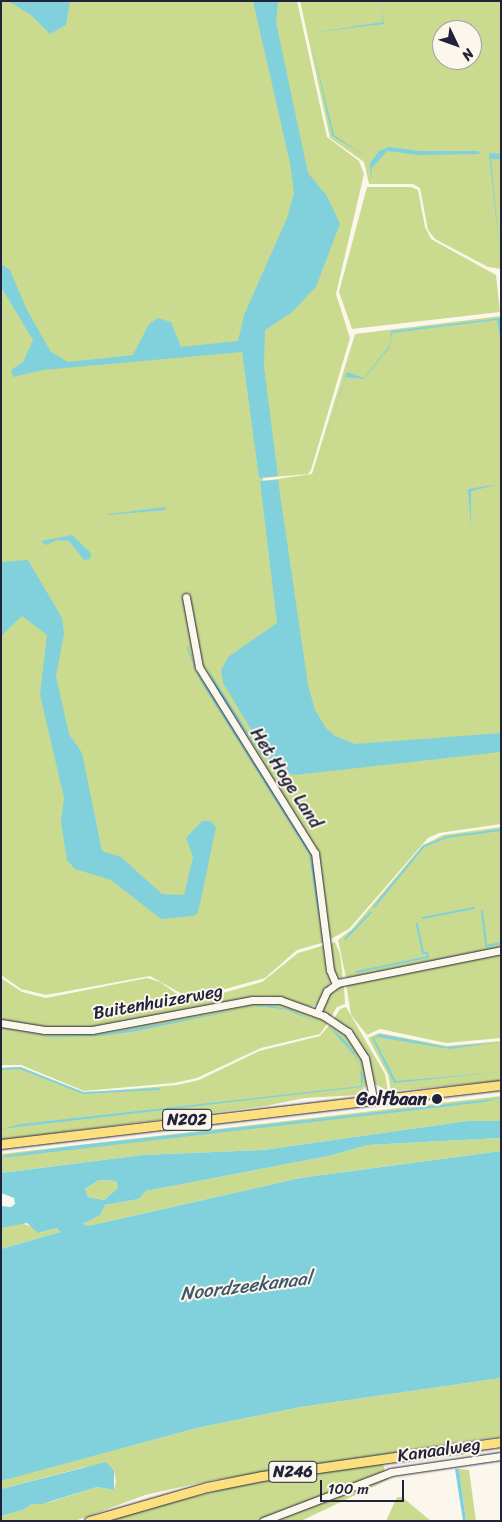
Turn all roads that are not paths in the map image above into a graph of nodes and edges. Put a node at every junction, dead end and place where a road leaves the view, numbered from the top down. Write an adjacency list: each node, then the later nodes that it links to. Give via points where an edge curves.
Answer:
1 (186, 597): 3 (street, Het Hoge Land, via 199,667 315,853 330,970)
2 (501, 950): 3 (street)
3 (336, 984): 4 (street, via 327,992)
4 (317, 1013): 5 (street, Buitenhuizerweg, via 287,1001 260,999 101,1029 57,1030); 7 (street, Buitenhuizerweg, via 343,1028 358,1045 367,1065)
5 (1, 1023)
6 (501, 1085): 7 (main road, N202)
7 (373, 1098): 8 (main road, N202)
8 (1, 1144)
9 (501, 1442): 12 (main road, N246, via 244,1480 122,1509)
10 (501, 1456): 11 (street, Kanaalweg, via 391,1472)
11 (268, 1520)
12 (89, 1521)

